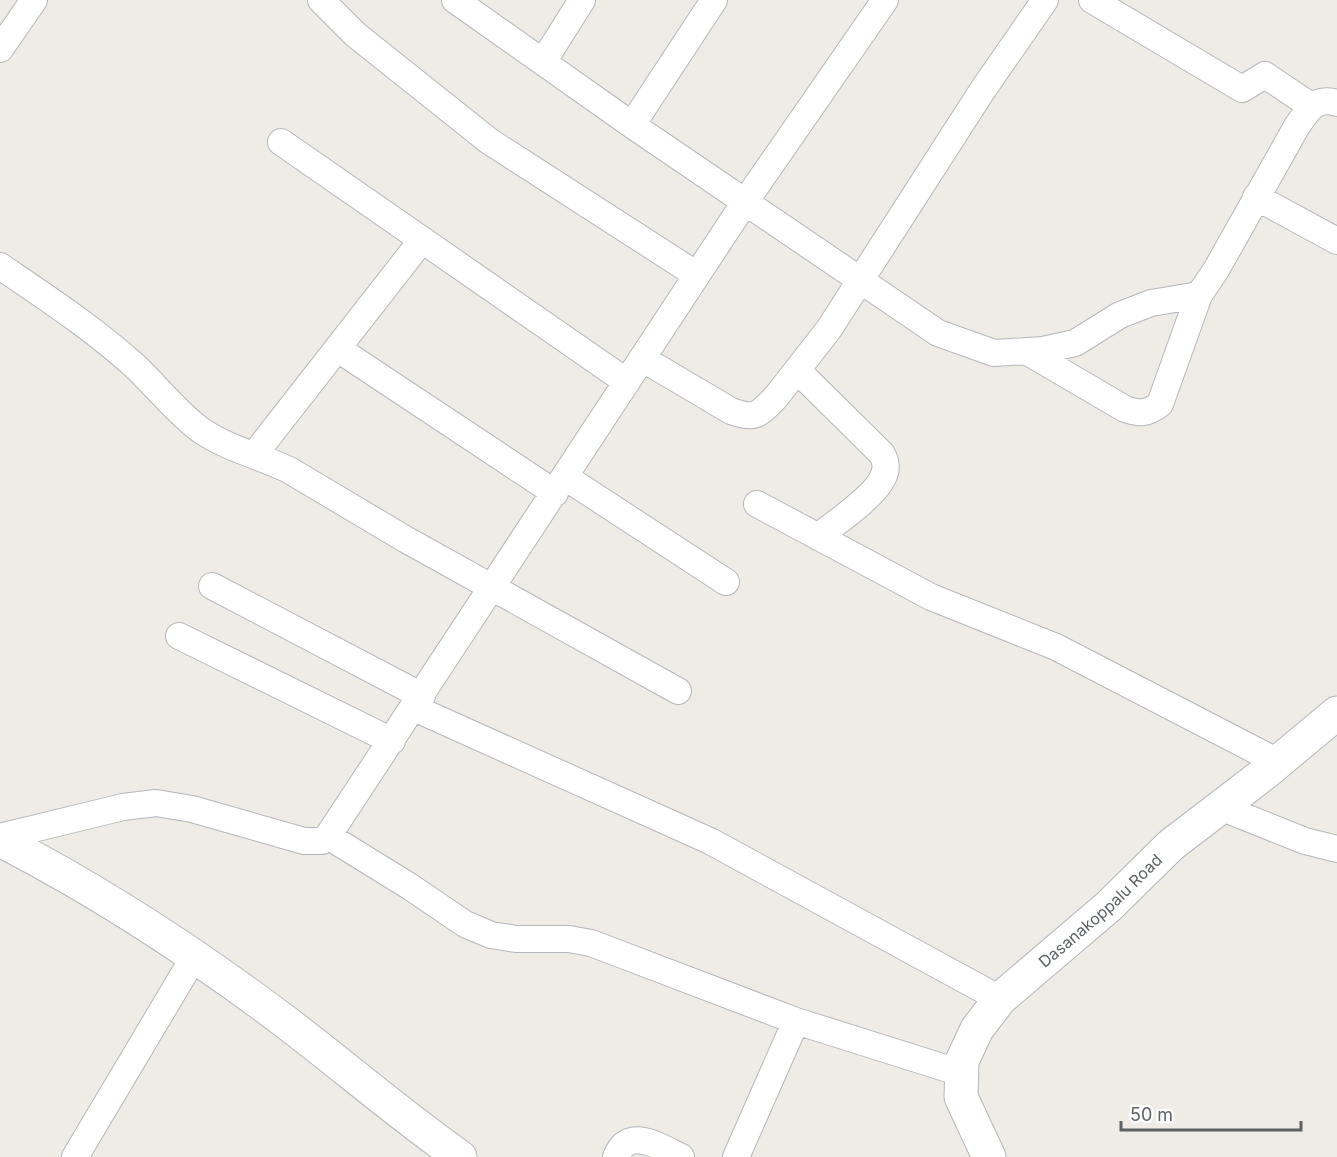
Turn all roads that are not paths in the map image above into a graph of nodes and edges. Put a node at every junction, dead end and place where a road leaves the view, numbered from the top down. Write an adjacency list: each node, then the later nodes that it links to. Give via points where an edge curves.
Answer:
1 (34, 0): 9 (street)
2 (321, 0): 20 (street, via 356,35 489,141)
3 (582, 0): 10 (street)
4 (714, 0): 13 (street)
5 (885, 0): 16 (street)
6 (1045, 0): 21 (street)
7 (1092, 0): 12 (street, via 1242,89 1265,75)
8 (460, 2): 10 (street)
9 (0, 49)
10 (543, 62): 13 (street)
11 (1337, 103): 12 (street, via 1320,100)
12 (1311, 106): 15 (street)
13 (632, 125): 16 (street)
14 (281, 142): 17 (street)
15 (1256, 197): 18 (street); 22 (street)
16 (745, 202): 20 (street); 21 (street)
17 (422, 240): 23 (street); 27 (street)
18 (1337, 241)
19 (0, 266): 28 (street, via 85,324 200,429)
20 (697, 275): 25 (street)
21 (860, 281): 24 (street, via 938,333 994,353); 26 (street, via 830,329)
22 (1198, 295): 24 (street, via 1151,303 1120,315 1075,343); 24 (street, via 1160,404 1149,412 1125,409)
23 (338, 349): 28 (street); 29 (street)
24 (1026, 351)
25 (643, 358): 26 (street, via 731,411 746,416 756,415 766,407); 27 (street)
26 (797, 370): 31 (street, via 886,462 881,482)
27 (627, 382): 29 (street)
28 (254, 455): 34 (street, via 289,470)
29 (560, 485): 32 (street); 34 (street)
30 (756, 504): 31 (street)
31 (818, 537): 40 (street, via 931,597 1056,647)
32 (726, 582)
33 (212, 586): 37 (street)
34 (492, 586): 36 (street); 37 (street)
35 (179, 636): 39 (street)
36 (678, 691)
37 (418, 702): 39 (street); 46 (street, via 710,841)
38 (1337, 713): 40 (street, Dasanakoppalu Road)
39 (392, 741): 42 (street)
40 (1278, 762): 41 (street, Dasanakoppalu Road)
41 (1220, 807): 44 (street, via 1305,841); 46 (street, Dasanakoppalu Road, via 1171,845 1109,906)
42 (328, 836): 43 (street, via 322,841 304,841 192,809 156,803 123,807); 47 (street, via 465,924 491,935 591,943)
43 (0, 839): 45 (street, via 52,867)
44 (1337, 849)
45 (194, 957): 49 (street); 50 (street, via 287,1023)
46 (1000, 999): 48 (street, Dasanakoppalu Road, via 977,1029 962,1061)
47 (796, 1021): 48 (street); 53 (street)
48 (961, 1073): 54 (street, Dasanakoppalu Road, via 961,1097)
49 (75, 1157)
50 (460, 1157)
51 (616, 1157): 52 (street, via 624,1144 633,1139)
52 (681, 1157)
53 (735, 1157)
54 (989, 1157)

